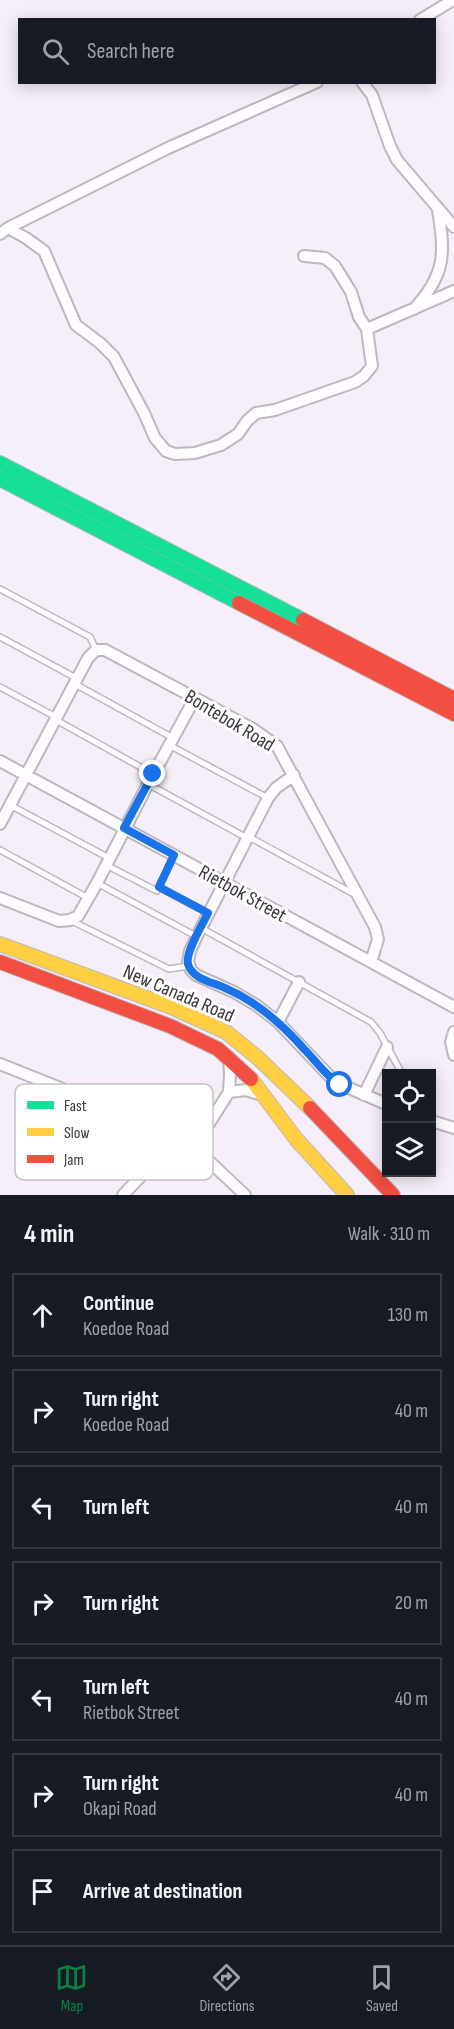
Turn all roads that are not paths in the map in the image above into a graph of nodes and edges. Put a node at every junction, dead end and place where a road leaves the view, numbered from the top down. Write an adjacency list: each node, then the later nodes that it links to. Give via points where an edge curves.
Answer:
1 (453, 0): 2 (street)
2 (423, 18)
3 (312, 84): 7 (street, via 168,148)
4 (364, 84): 5 (street, via 372,95 397,160)
5 (438, 207): 6 (street); 10 (street, via 441,265 436,281)
6 (454, 227)
7 (4, 231): 11 (street, via 26,238 44,251 76,325 114,357 166,452 195,453 221,445 238,434 256,413 355,382 372,366)
8 (304, 256): 11 (street, via 325,258 335,266)
9 (454, 291): 10 (street)
10 (414, 309): 11 (street)
11 (367, 329)
12 (0, 463): 20 (main road)
13 (0, 478): 21 (main road)
14 (0, 589): 16 (lane, via 90,637)
15 (0, 637): 17 (lane)
16 (96, 650): 17 (street); 19 (street, Bontebok Road, via 114,654)
17 (75, 681): 22 (street); 23 (lane)
18 (0, 687): 22 (lane)
19 (195, 698): 23 (street); 26 (street, Bontebok Road, via 273,742)
20 (454, 699)
21 (454, 714)
22 (55, 718): 25 (street); 27 (lane)
23 (171, 741): 27 (street); 28 (lane)
24 (0, 761): 25 (street, Rietbok Street)
25 (25, 775): 29 (street); 31 (street, Rietbok Street)
26 (294, 775): 28 (street); 39 (street, Bontebok Road)
27 (150, 779): 31 (street); 32 (lane)
28 (268, 798): 32 (street)
29 (10, 806): 30 (street); 35 (lane)
30 (1, 821)
31 (124, 828): 34 (street, Rietbok Street); 35 (street)
32 (247, 837): 36 (street); 39 (lane)
33 (0, 850): 41 (lane)
34 (174, 855): 36 (street, Rietbok Street); 38 (lane)
35 (107, 862): 37 (street); 38 (lane, via 157,891)
36 (224, 882): 42 (street); 49 (street, Rietbok Street)
37 (97, 883): 41 (street); 44 (lane)
38 (159, 887): 42 (lane)
39 (360, 897): 49 (street, Bontebok Road, via 378,934)
40 (0, 898): 43 (street, via 52,919)
41 (89, 898): 43 (street)
42 (208, 913): 44 (street)
43 (70, 920): 50 (lane, via 169,969)
44 (199, 932): 50 (street, via 188,957); 51 (lane)
45 (0, 944): 75 (main road, New Canada Road, via 171,1007 226,1032 330,1126)
46 (0, 949): 74 (lane, New Canada Road, via 180,1018 234,1044 321,1125)
47 (0, 957): 73 (lane, New Canada Road, via 189,1028 223,1046 256,1078 299,1136)
48 (0, 962): 57 (main road, New Canada Road, via 178,1030)
49 (371, 962): 52 (street, Rietbok Street)
50 (189, 966): 53 (street, via 200,978 243,997)
51 (299, 982): 53 (street); 55 (lane, via 371,1022)
52 (454, 1007)
53 (278, 1022): 62 (street, via 335,1082)
54 (454, 1032): 56 (street)
55 (387, 1047): 59 (lane); 62 (street)
56 (454, 1055)
57 (229, 1057): 61 (street); 63 (main road, New Canada Road)
58 (0, 1064): 60 (street)
59 (399, 1069)
60 (50, 1084)
61 (229, 1092): 63 (street, via 246,1090); 65 (street)
62 (364, 1095): 64 (street)
63 (265, 1096): 72 (main road, New Canada Road, via 296,1139)
64 (382, 1102)
65 (213, 1117)
66 (436, 1122): 67 (street)
67 (454, 1128)
68 (213, 1165): 71 (street)
69 (137, 1180): 70 (street)
70 (123, 1195)
71 (245, 1195)
72 (347, 1195)
73 (352, 1195)
74 (387, 1195)
75 (393, 1195)

